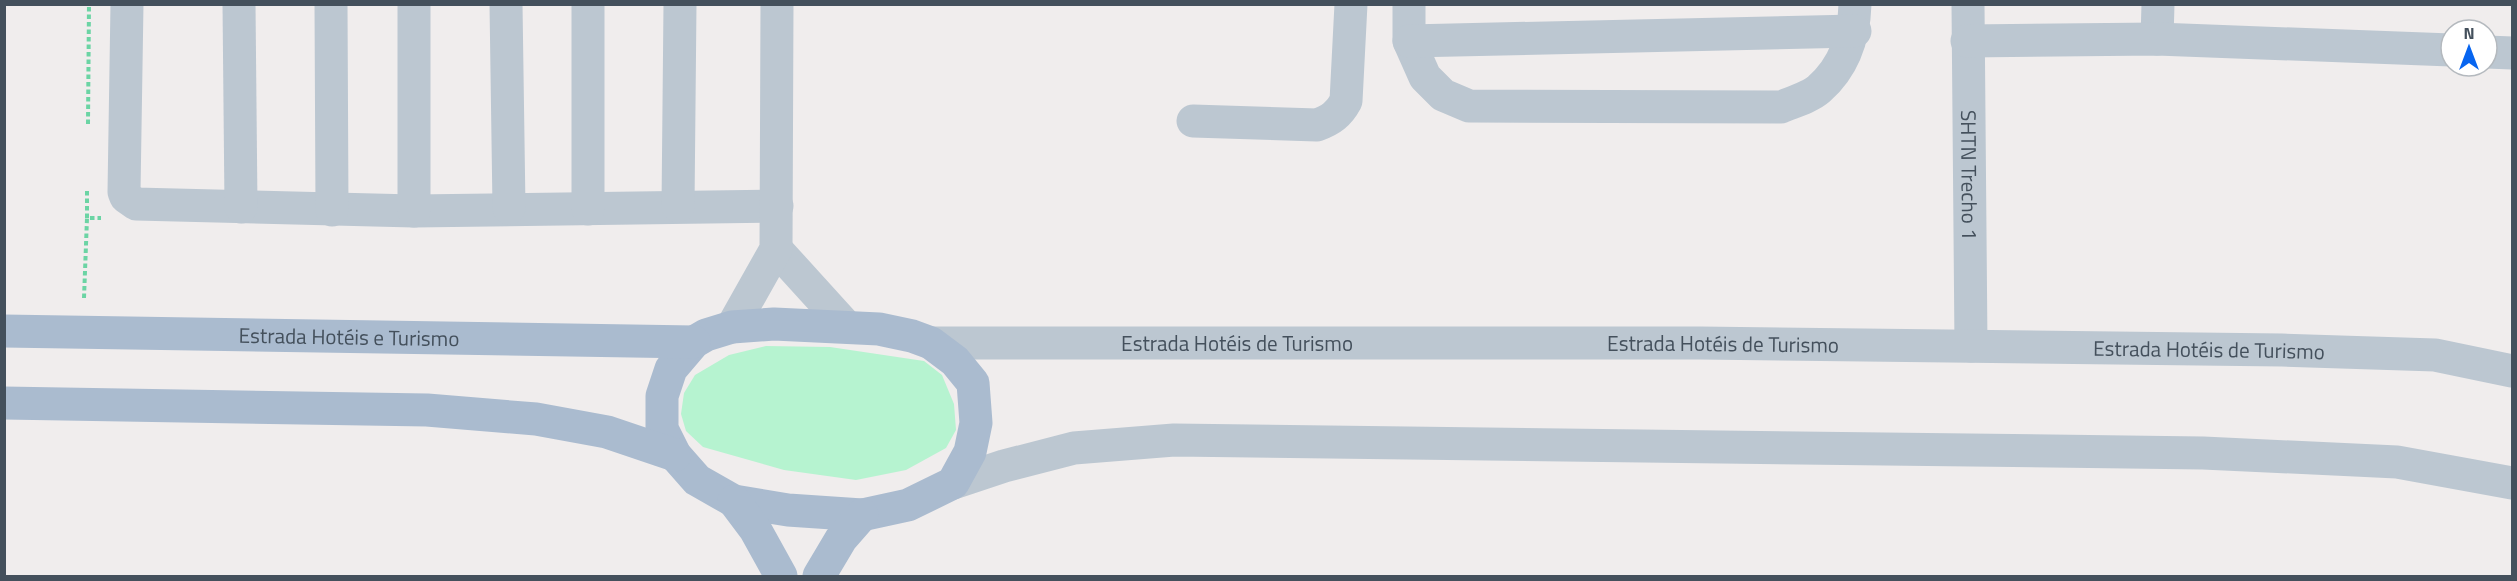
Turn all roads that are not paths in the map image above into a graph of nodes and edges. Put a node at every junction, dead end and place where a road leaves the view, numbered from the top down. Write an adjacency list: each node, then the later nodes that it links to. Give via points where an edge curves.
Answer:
1 (127, 4): 21 (street, via 126,197 136,204)
2 (239, 4): 21 (street)
3 (331, 4): 24 (street)
4 (414, 4): 25 (street)
5 (506, 4): 22 (street)
6 (588, 4): 23 (street)
7 (680, 4): 19 (street)
8 (777, 4): 20 (street)
9 (1351, 4): 18 (street, via 1346,101 1340,112 1317,125)
10 (1409, 4): 15 (street)
11 (1968, 4): 16 (street, SHTN Trecho 1)
12 (2158, 4): 14 (street)
13 (1855, 17): 15 (street); 15 (street, via 1840,64 1818,90 1781,107 1469,106 1443,95 1425,77)
14 (2157, 39): 16 (street); 17 (street)
15 (1409, 41)
16 (1968, 41): 32 (street, SHTN Trecho 1)
17 (2439, 50)
18 (1192, 121)
19 (678, 206): 20 (street); 23 (street)
20 (777, 206): 26 (street)
21 (241, 207): 24 (street)
22 (509, 208): 23 (street); 25 (street)
23 (588, 209)
24 (332, 210): 25 (street)
25 (414, 211)
26 (776, 249): 27 (street); 28 (street)
27 (846, 326): 28 (main road); 31 (main road, via 879,329)
28 (732, 327): 30 (main road)
29 (4, 331): 30 (main road, Estrada Hotéis e Turismo)
30 (694, 342): 35 (main road, via 671,369 662,396 662,429)
31 (931, 343): 32 (street, Estrada Hotéis de Turismo); 36 (main road, via 955,361 973,383 976,423 970,452)
32 (1971, 346): 33 (street, Estrada Hotéis de Turismo, via 2435,356)
33 (2512, 371)
34 (4, 403): 35 (main road, via 427,410 536,419 607,432)
35 (675, 455): 38 (main road, via 697,480)
36 (953, 483): 37 (street, via 1074,448 1186,440 2203,453 2397,462); 39 (main road, via 908,505)
37 (2512, 483)
38 (734, 501): 39 (main road, via 788,510); 40 (main road)
39 (862, 515): 41 (main road, via 841,539)
40 (781, 576)
41 (819, 576)

